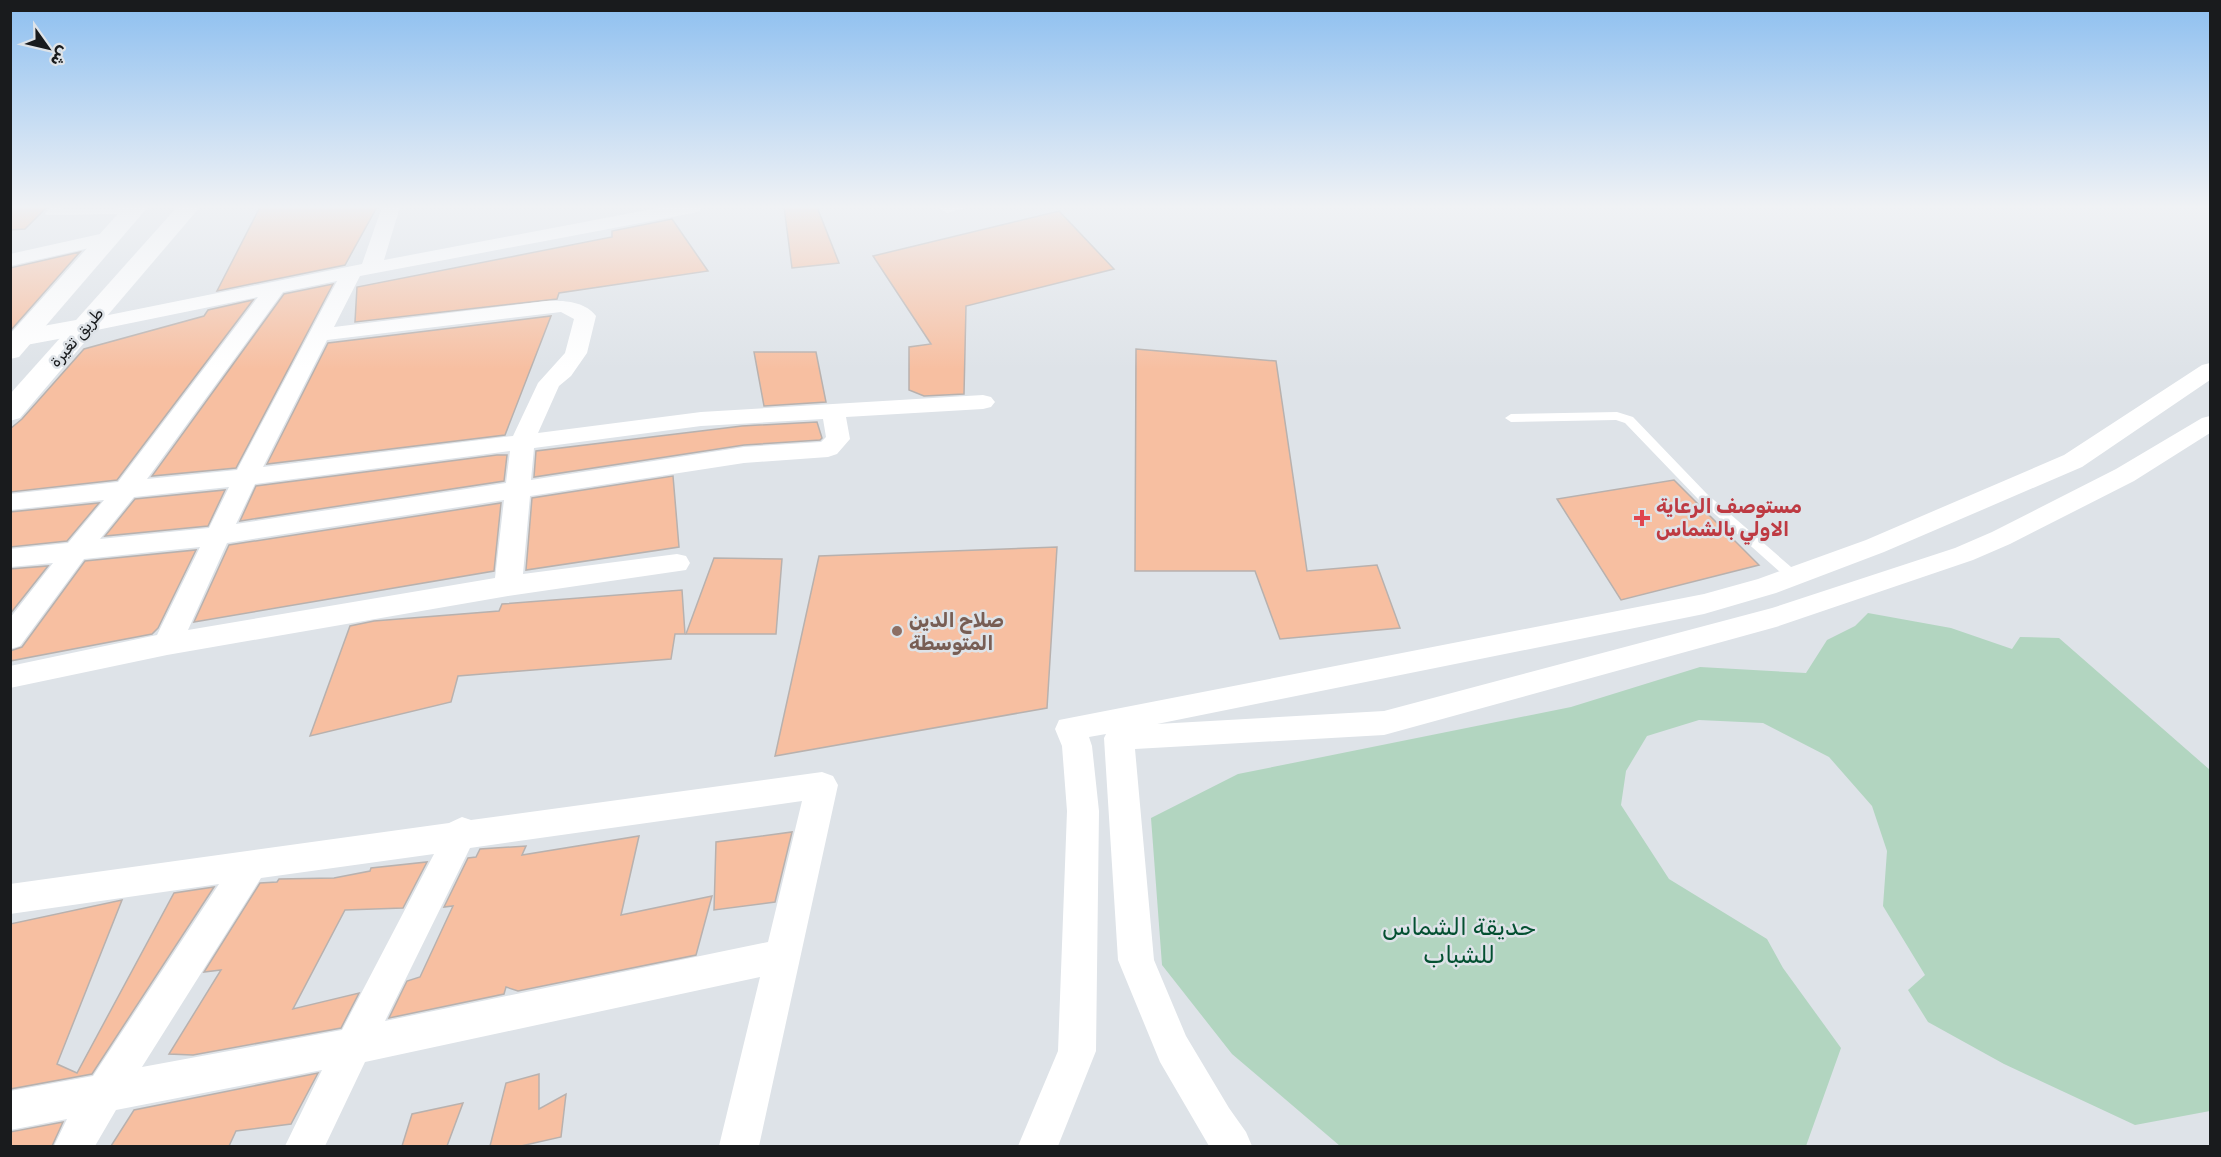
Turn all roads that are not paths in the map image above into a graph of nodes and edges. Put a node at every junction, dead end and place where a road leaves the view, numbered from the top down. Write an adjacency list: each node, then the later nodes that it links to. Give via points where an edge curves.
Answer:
1 (88, 261): 9 (main road)
2 (143, 261): 7 (main road, طريق تغيرة)
3 (366, 261): 5 (street)
4 (409, 261): 5 (street)
5 (362, 270): 6 (street); 8 (street)
6 (276, 287): 7 (street); 19 (street)
7 (87, 326): 9 (main road); 13 (main road, طريق تغيرة)
8 (318, 335): 16 (street, via 546,307 576,310 585,316 576,353 549,383); 17 (street)
9 (15, 343)
10 (2211, 370): 25 (street, via 2073,461 1875,546)
11 (983, 402): 12 (street)
12 (833, 410): 16 (street, via 700,419); 18 (street, via 838,439 828,448 744,454)
13 (10, 412)
14 (1511, 418): 25 (lane, via 1617,416 1629,420 1703,497)
15 (2211, 423): 41 (street, via 2125,475 1992,542 1776,617 1383,723 1119,738 1136,960 1173,1049)
16 (523, 441): 17 (street); 18 (street)
17 (246, 476): 19 (street); 21 (street)
18 (519, 489): 21 (street); 26 (street)
19 (125, 491): 20 (street); 22 (street)
20 (10, 502)
21 (218, 536): 22 (street); 28 (street)
22 (76, 551): 23 (street); 27 (street)
23 (10, 558)
24 (677, 563): 26 (street)
25 (1794, 576): 40 (street, via 1704,604 1070,729 1077,746 1083,811 1077,1051)
26 (508, 586): 28 (street)
27 (10, 639)
28 (167, 644): 29 (street)
29 (10, 677)
30 (461, 834): 31 (street); 33 (street, via 822,785); 34 (street)
31 (250, 866): 32 (street); 35 (street)
32 (10, 899)
33 (782, 956): 34 (street); 39 (street)
34 (354, 1045): 35 (street); 38 (street)
35 (104, 1093): 36 (street); 37 (street)
36 (10, 1111)
37 (74, 1146)
38 (305, 1146)
39 (739, 1146)
40 (1038, 1146)
41 (1232, 1146)

